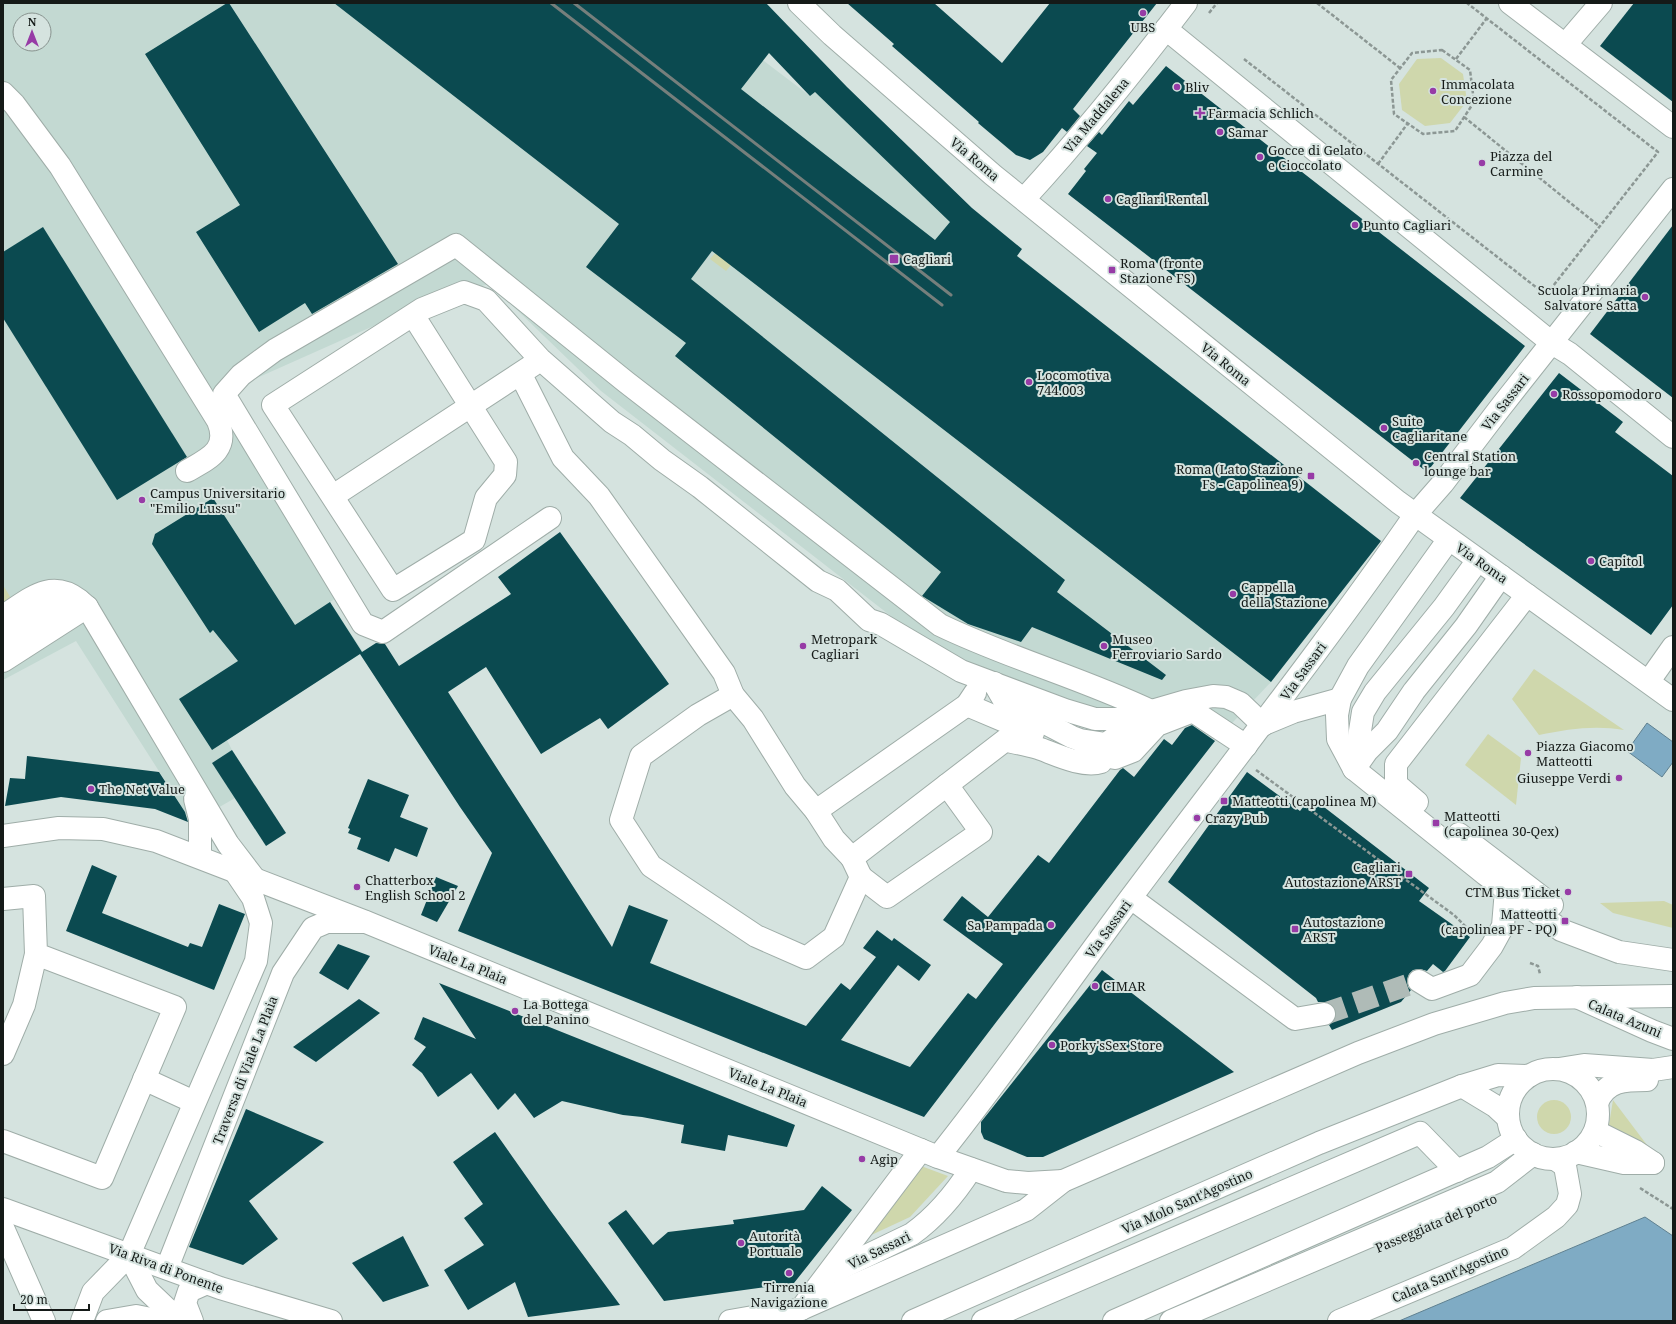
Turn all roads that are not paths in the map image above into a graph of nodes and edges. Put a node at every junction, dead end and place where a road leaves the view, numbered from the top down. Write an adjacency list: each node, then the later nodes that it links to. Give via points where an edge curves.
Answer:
1 (799, 3): 10 (main road, Via Roma, via 832,35)
2 (1186, 3): 5 (main road)
3 (1510, 3): 6 (main road)
4 (1601, 3): 6 (main road)
5 (1166, 29): 10 (main road, Via Maddalena); 12 (main road)
6 (1565, 45): 8 (main road)
7 (3, 93): 17 (main road, via 60,166 218,421 222,430 219,448 208,459)
8 (1673, 127)
9 (1673, 189): 12 (main road, Via Sassari)
10 (1024, 199): 19 (main road, Via Roma)
11 (413, 315): 13 (main road, via 464,292 486,300); 15 (main road); 18 (main road, via 273,405)
12 (1552, 343): 16 (main road, via 1570,354); 19 (main road, Via Sassari)
13 (540, 359): 14 (main road); 30 (main road, via 612,422 700,487 818,581 837,590 869,620 881,624 961,671)
14 (521, 375): 15 (main road); 32 (main road, via 563,458 603,502 724,673)
15 (472, 406): 18 (main road); 18 (main road, via 506,462 505,475 486,498 474,540 393,590)
16 (1673, 436)
17 (187, 472)
18 (333, 496)
19 (1415, 515): 21 (main road, Via Roma); 37 (main road, Via Sassari)
20 (550, 518): 36 (main road, via 383,632 363,624 224,394 241,375 275,350 456,245 626,382 940,625 976,642 1116,694)
21 (1449, 539): 22 (main road, Via Roma); 33 (main road, via 1358,666)
22 (1478, 560): 23 (main road, Via Roma); 40 (main road, via 1375,692 1363,712)
23 (1501, 576): 24 (main road, Via Roma); 40 (main road, via 1387,731)
24 (1527, 595): 31 (main road, Via Roma); 53 (main road, via 1396,764 1396,784 1568,917)
25 (84, 604): 26 (main road, via 70,593 55,589 39,593); 27 (main road, via 69,599); 29 (main road); 41 (main road)
26 (3, 616)
27 (3, 638)
28 (1673, 647): 31 (main road)
29 (3, 661)
30 (989, 681): 35 (main road); 36 (main road, via 1095,719 1124,719)
31 (1649, 681): 34 (main road, Via Roma)
32 (733, 695): 43 (main road, via 753,719 796,786); 46 (main road, via 698,715 641,756 621,820 651,866 756,936 806,958 834,937)
33 (1340, 699): 37 (main road, via 1293,712); 40 (main road, via 1337,715 1338,740)
34 (1673, 700)
35 (967, 705): 38 (main road); 43 (main road)
36 (1151, 711): 37 (main road, via 1213,696 1226,697 1240,703)
37 (1263, 725): 39 (main road, Via Sassari)
38 (1014, 734): 39 (main road, via 1037,748 1064,758 1096,764 1133,751 1157,725 1193,711); 42 (main road)
39 (1241, 752): 50 (main road, Via Sassari)
40 (1354, 769): 49 (main road)
41 (190, 780): 45 (main road, via 200,819); 48 (main road, via 228,844)
42 (947, 785): 46 (main road); 46 (main road, via 981,832 887,897)
43 (816, 811): 46 (main road)
44 (3, 836): 45 (main road, Viale La Plaia, via 59,828 103,829 156,841)
45 (200, 858): 47 (main road, Viale La Plaia)
46 (856, 867)
47 (234, 870): 48 (main road, Viale La Plaia); 68 (main road, via 253,898 261,923 256,961)
48 (254, 878): 52 (main road, Viale La Plaia)
49 (1506, 890): 53 (main road, via 1561,930); 56 (main road, via 1503,926 1492,946 1470,975 1432,989)
50 (1131, 898): 59 (main road, via 1294,1019); 75 (main road, Via Sassari, via 973,1112)
51 (3, 899): 54 (main road, via 34,896)
52 (366, 922): 75 (main road, Viale La Plaia); 85 (main road, Traversa di Viale La Plaia, via 327,922 313,928 282,973)
53 (1619, 952): 55 (main road)
54 (36, 954): 61 (main road, via 24,1005); 65 (main road, via 175,1007)
55 (1673, 960)
56 (1419, 981)
57 (1673, 996): 58 (main road)
58 (1577, 998): 60 (main road, Calata Azuni); 80 (main road, via 1534,998 1505,1003 1434,1024 1358,1053)
59 (1324, 1014)
60 (1673, 1039)
61 (3, 1054)
62 (1673, 1067): 63 (main road, via 1653,1070 1584,1065)
63 (1556, 1069): 64 (main road, via 1542,1070); 69 (main road, via 1570,1072 1582,1080 1592,1090)
64 (1529, 1076): 67 (main road, Via Molo Sant'Agostino, via 1498,1074); 70 (main road, via 1512,1096)
65 (144, 1080): 68 (main road); 73 (main road, via 102,1178)
66 (1673, 1080): 69 (main road, via 1619,1082 1605,1088)
67 (1462, 1086): 70 (main road, via 1495,1106); 97 (main road, Via Molo Sant'Agostino, via 1319,1143)
68 (194, 1102): 83 (main road)
69 (1597, 1103): 71 (main road, via 1598,1118)
70 (1508, 1118): 72 (main road)
71 (1595, 1131): 74 (main road, via 1587,1143); 74 (main road, via 1653,1163 1624,1163)
72 (1516, 1139): 76 (main road); 79 (main road, via 1488,1157)
73 (3, 1141)
74 (1576, 1152): 77 (main road)
75 (929, 1153): 78 (main road); 86 (main road, Via Sassari, via 906,1171)
76 (1533, 1154): 77 (main road); 100 (main road, via 1497,1182)
77 (1555, 1159): 101 (main road, Calata Sant'Agostino, via 1565,1166 1570,1194 1567,1205 1556,1217 1513,1248)
78 (971, 1168): 80 (main road, via 1006,1181); 86 (main road, Via Sassari, via 955,1195 912,1234)
79 (1457, 1171): 98 (main road, via 1420,1133); 99 (main road)
80 (1063, 1181): 88 (main road, via 1026,1210)
81 (3, 1209): 83 (main road, Via Riva di Ponente)
82 (3, 1228): 84 (main road)
83 (129, 1255): 85 (main road, Via Riva di Ponente); 90 (main road, via 93,1292); 93 (main road, via 147,1290)
84 (10, 1256): 89 (main road)
85 (167, 1268): 87 (main road, Via Riva di Ponente)
86 (830, 1273): 88 (main road, Via Sassari)
87 (208, 1283): 94 (main road, via 189,1291 185,1303); 95 (main road, Via Riva di Ponente)
88 (801, 1309): 96 (main road)
89 (44, 1321)
90 (82, 1321)
91 (106, 1321): 92 (main road, via 136,1316)
92 (161, 1321)
93 (185, 1321)
94 (192, 1321)
95 (331, 1321)
96 (730, 1321)
97 (913, 1321)
98 (983, 1321)
99 (1114, 1321)
100 (1171, 1321)
101 (1338, 1321)

